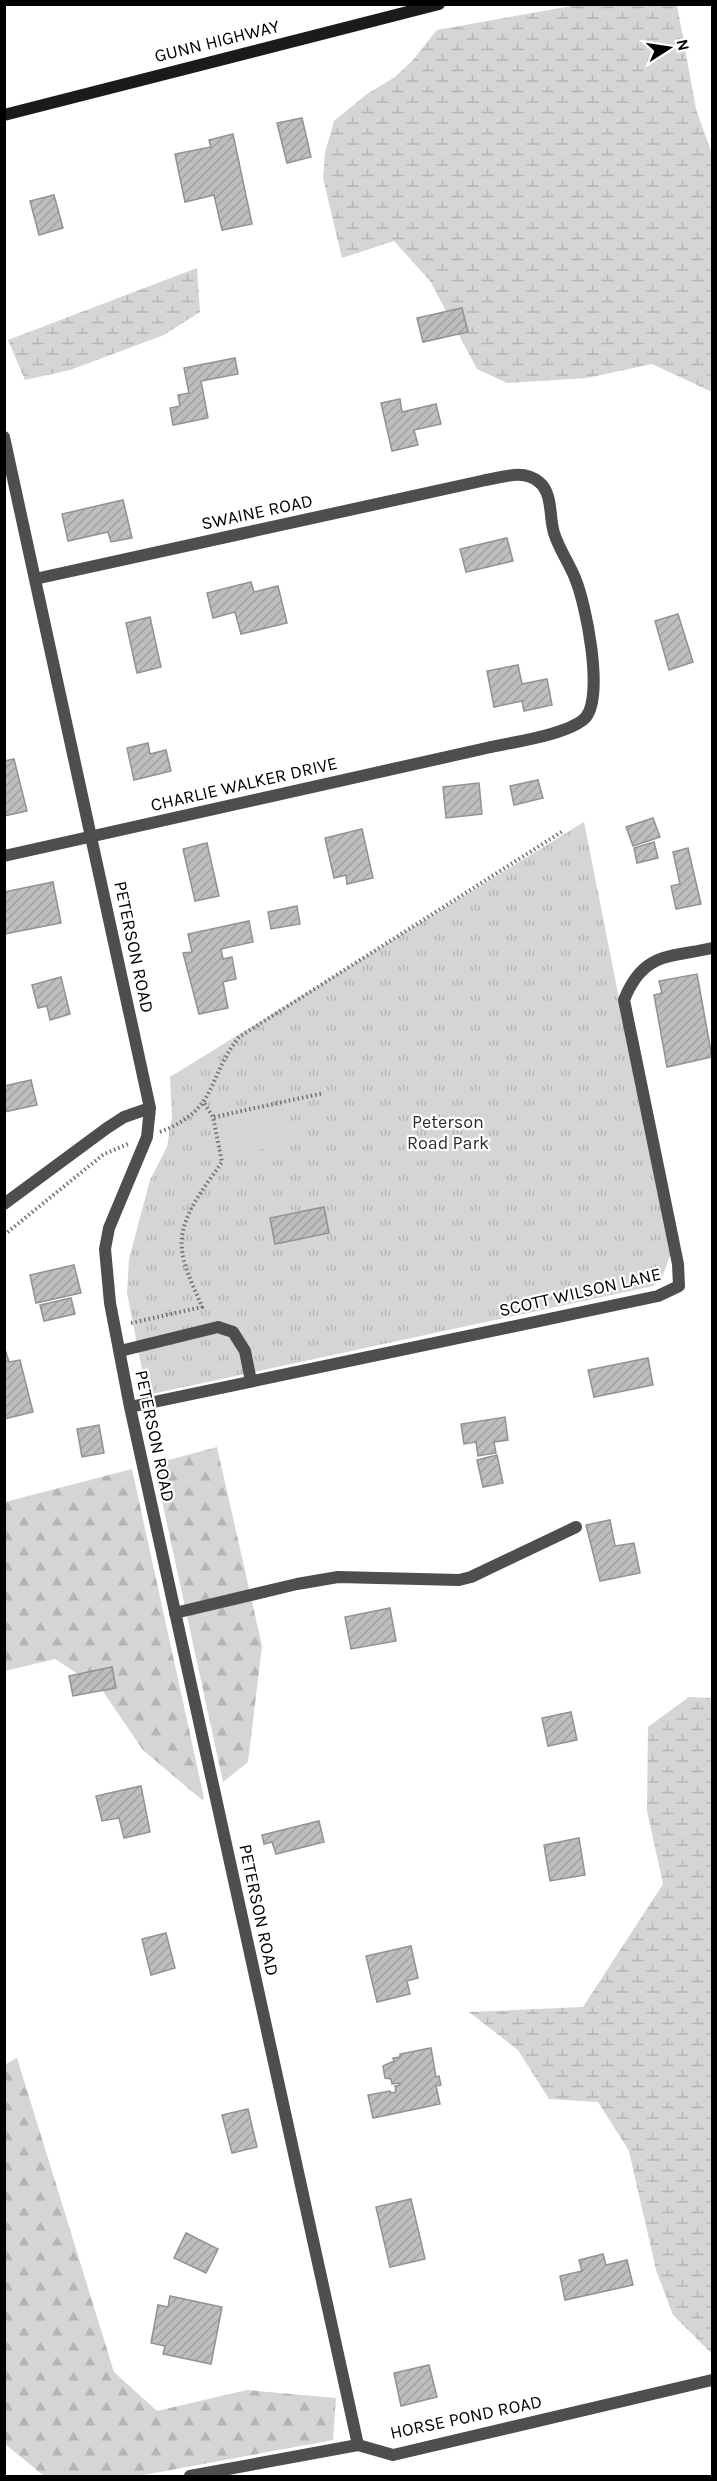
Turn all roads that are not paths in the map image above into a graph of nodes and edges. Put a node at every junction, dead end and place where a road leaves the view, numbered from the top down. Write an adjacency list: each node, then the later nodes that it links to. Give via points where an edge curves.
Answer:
1 (439, 4): 2 (main road, GUNN HIGHWAY)
2 (395, 10): 3 (main road, GUNN HIGHWAY)
3 (4, 115)
4 (4, 437): 5 (street, PETERSON ROAD)
5 (35, 579): 6 (street, SWAINE ROAD, via 525,474 540,482 548,498 553,531 587,614 592,695 586,716 572,726); 7 (street, PETERSON ROAD)
6 (491, 747): 7 (street, CHARLIE WALKER DRIVE)
7 (92, 836): 8 (street, CHARLIE WALKER DRIVE); 10 (street, PETERSON ROAD)
8 (4, 856)
9 (712, 948): 13 (street, SCOTT WILSON LANE, via 650,962 632,979 624,1000 678,1264 679,1286 658,1296)
10 (150, 1108): 11 (street, via 107,1128); 12 (street, PETERSON ROAD, via 147,1137 108,1227 105,1249)
11 (4, 1204)
12 (120, 1351): 13 (street, via 218,1327 233,1332 244,1351); 14 (street, PETERSON ROAD)
13 (251, 1381): 14 (street, SCOTT WILSON LANE)
14 (130, 1407): 16 (street, PETERSON ROAD)
15 (576, 1527): 16 (street, via 459,1580 338,1577)
16 (175, 1613): 18 (street, PETERSON ROAD)
17 (712, 2380): 18 (street, HORSE POND ROAD, via 393,2455)
18 (358, 2445): 19 (street, HORSE POND ROAD)
19 (190, 2476)

